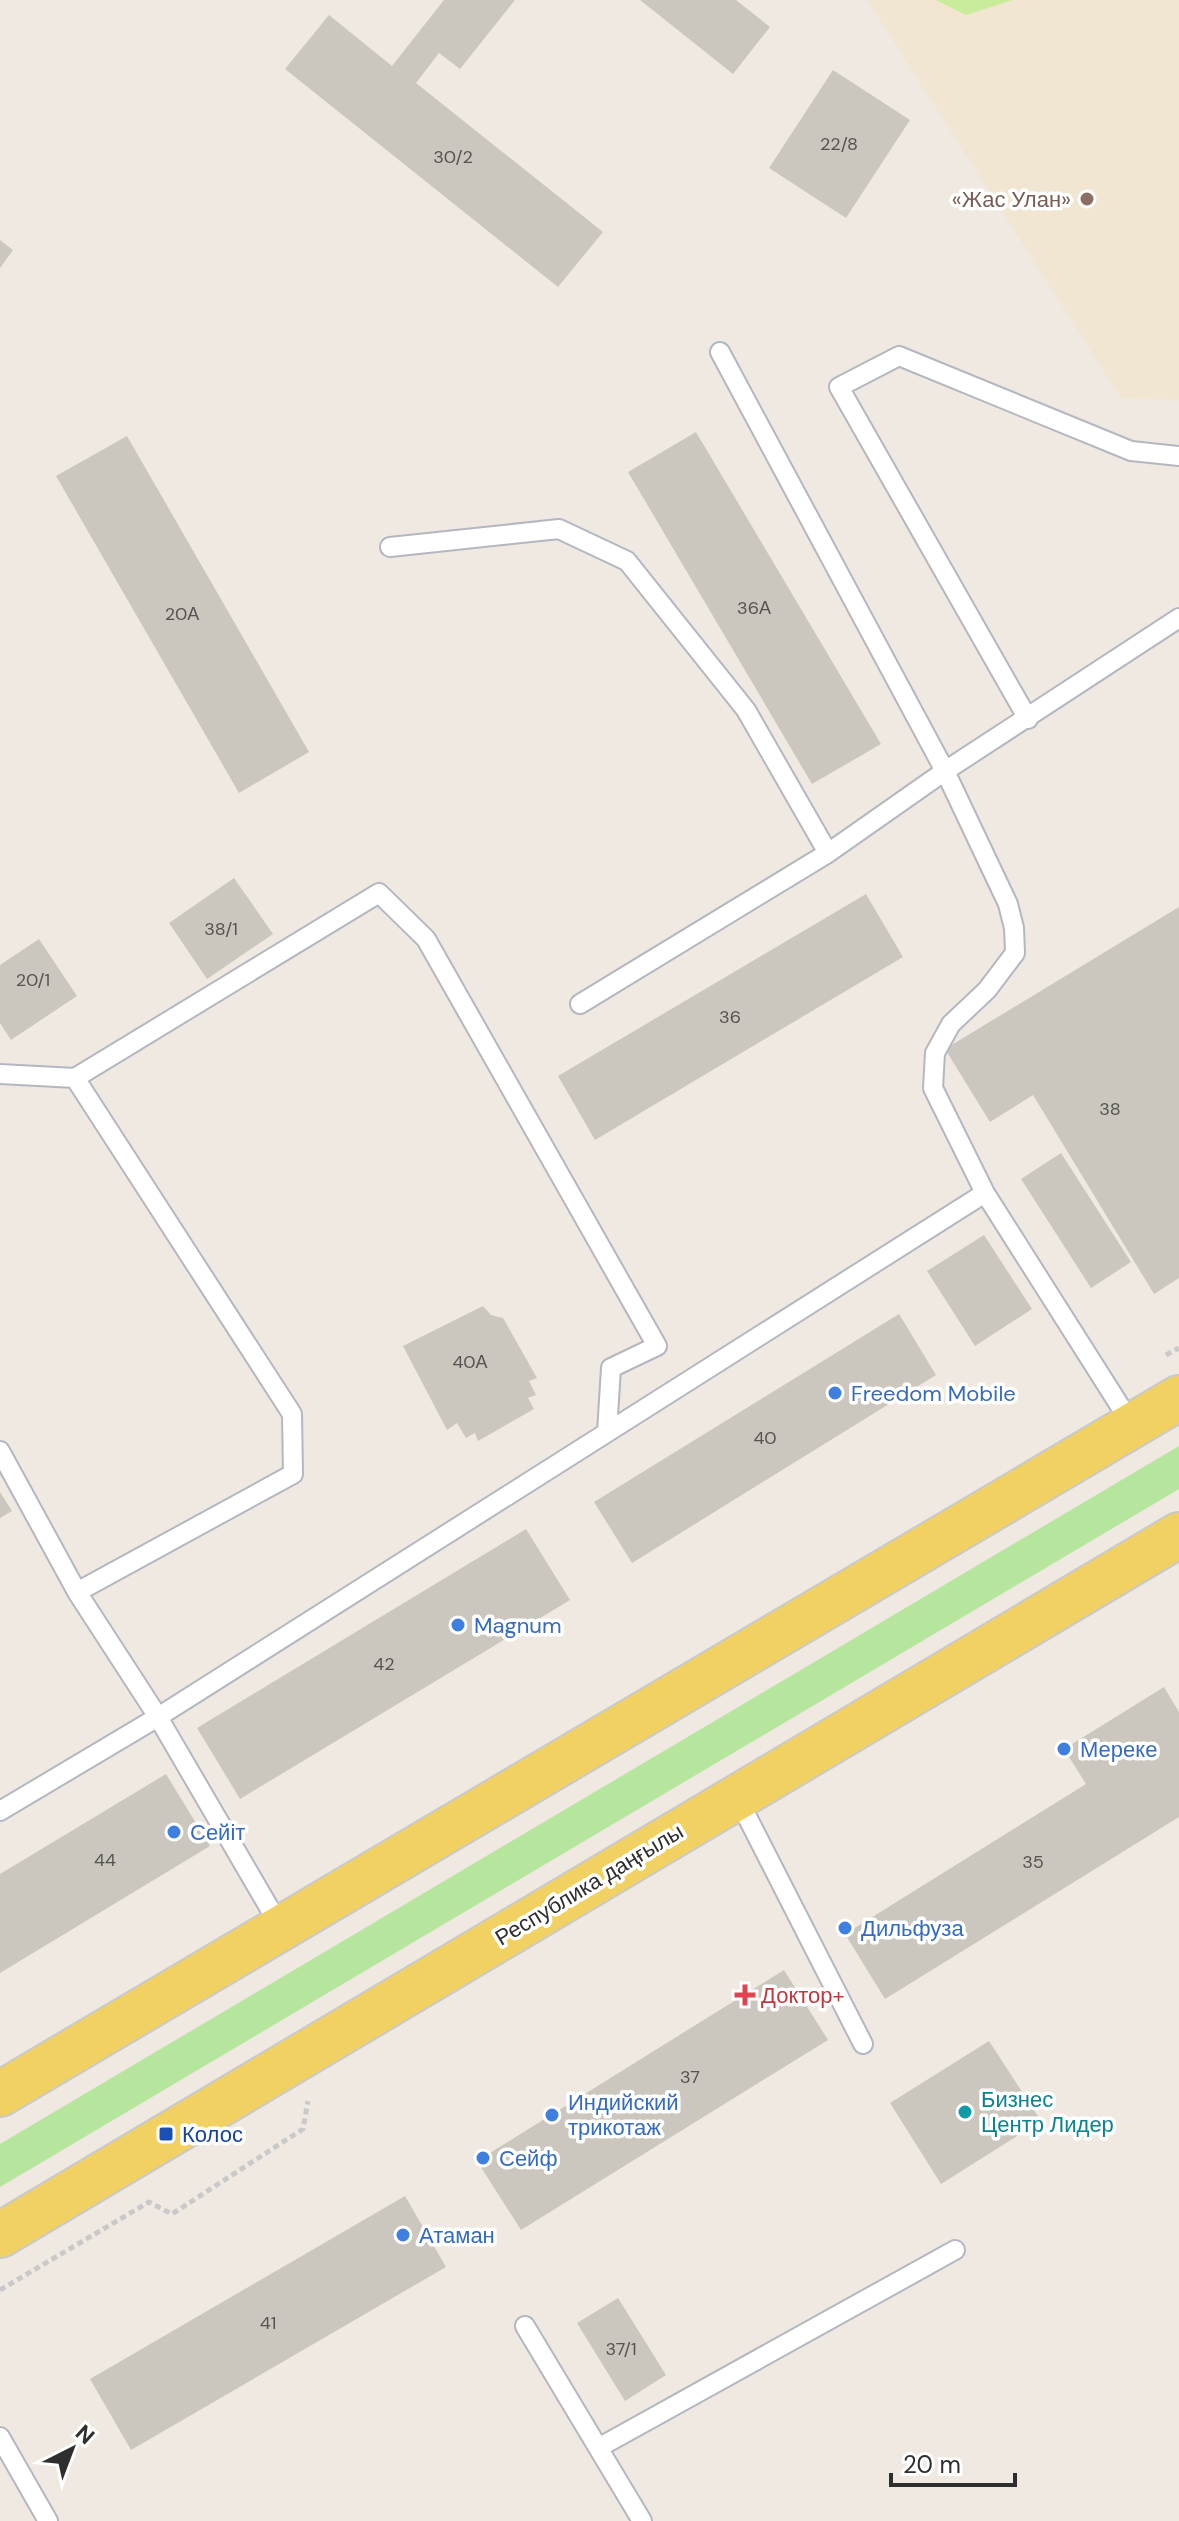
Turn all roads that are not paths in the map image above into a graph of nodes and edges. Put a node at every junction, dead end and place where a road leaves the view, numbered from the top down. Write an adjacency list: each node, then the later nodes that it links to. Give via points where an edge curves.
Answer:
1 (720, 352): 6 (lane)
2 (1179, 456): 5 (lane, via 1131,451 899,356 839,387)
3 (390, 547): 7 (lane, via 559,529 627,561 746,710)
4 (1179, 618): 5 (lane)
5 (1028, 719): 6 (lane)
6 (945, 771): 7 (lane); 11 (lane, via 1008,904 1014,928 1015,953 951,1024 935,1053 933,1088)
7 (828, 853): 8 (lane)
8 (580, 1004)
9 (0, 1074): 10 (lane)
10 (75, 1078): 14 (lane, via 379,893 426,939 657,1346 611,1368); 17 (lane, via 292,1414 293,1474)
11 (985, 1193): 13 (lane); 14 (lane)
12 (1179, 1398): 13 (main road)
13 (1132, 1425): 21 (main road)
14 (607, 1432): 18 (lane)
15 (0, 1451): 17 (lane)
16 (1179, 1535): 19 (main road, Республика даңғылы)
17 (77, 1592): 18 (lane)
18 (158, 1717): 20 (lane); 21 (lane)
19 (737, 1797): 22 (lane); 24 (main road, Республика даңғылы)
20 (0, 1811)
21 (281, 1928): 23 (main road)
22 (863, 2044)
23 (0, 2094)
24 (0, 2235)
25 (955, 2250): 28 (lane)
26 (525, 2326): 28 (lane)
27 (0, 2437): 29 (lane)
28 (598, 2448): 30 (lane)
29 (48, 2521)
30 (642, 2521)

